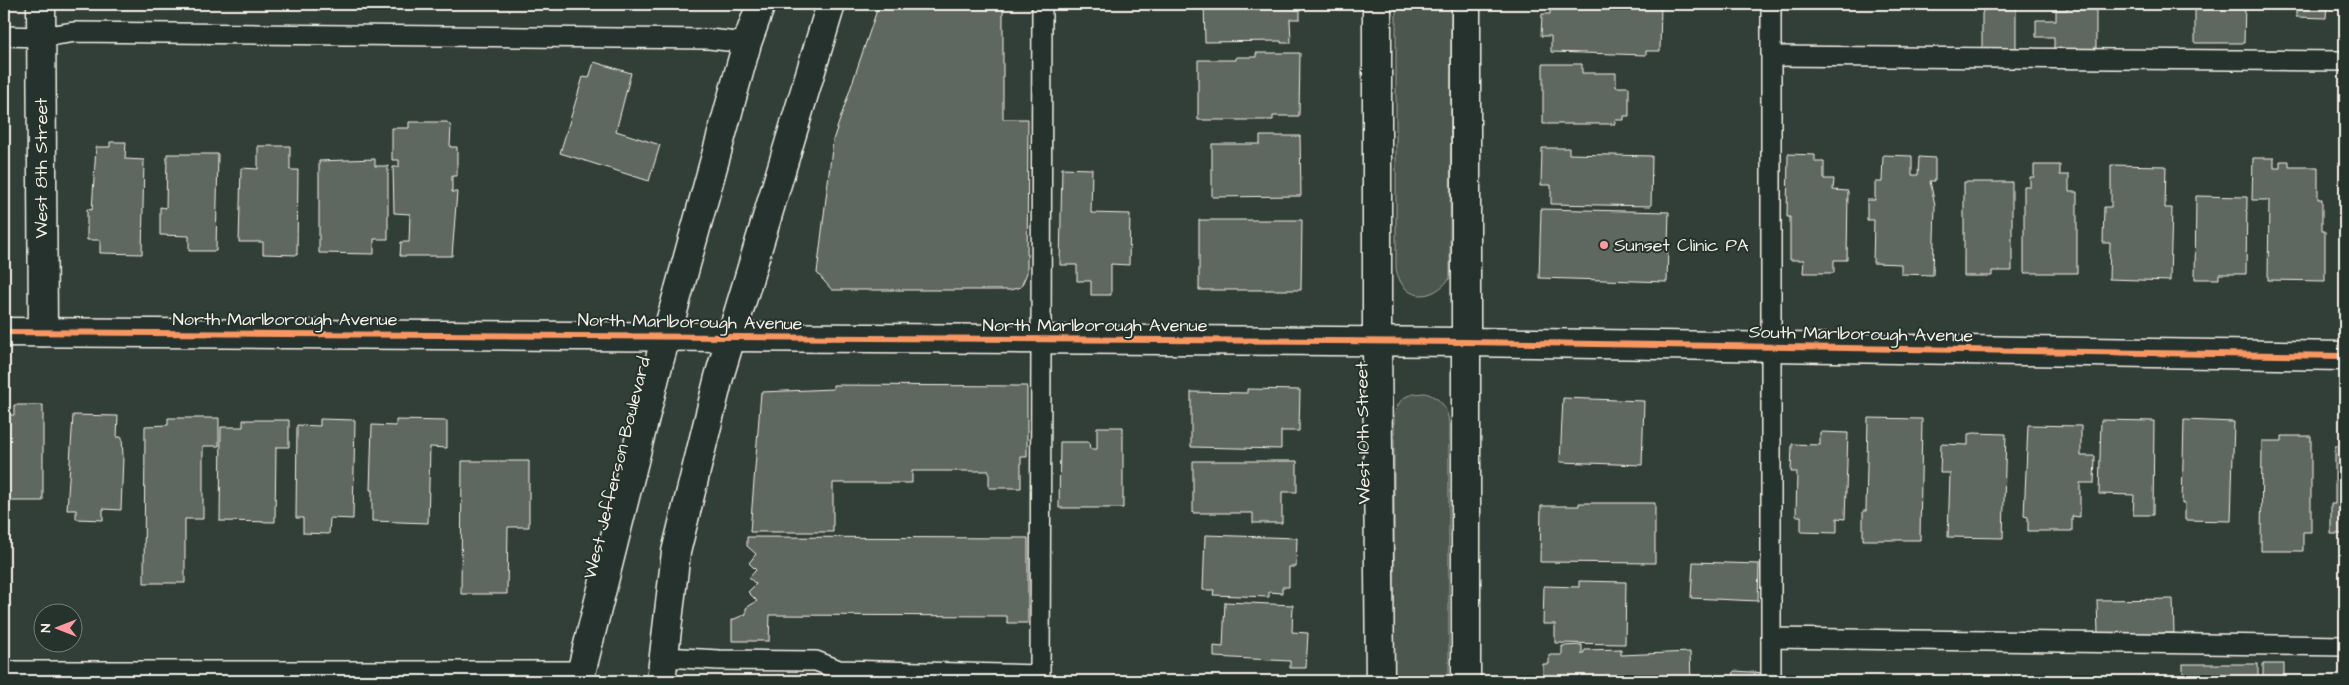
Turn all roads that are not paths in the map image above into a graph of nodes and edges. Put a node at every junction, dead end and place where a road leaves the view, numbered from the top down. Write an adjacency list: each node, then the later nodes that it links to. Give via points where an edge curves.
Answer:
1 (41, 4): 9 (street, West 8th Street)
2 (761, 4): 10 (street, West Jefferson Boulevard)
3 (831, 4): 16 (street)
4 (1042, 4): 17 (lane)
5 (1376, 4): 18 (street, West 10th Street)
6 (1466, 4): 19 (street)
7 (1772, 4): 11 (lane)
8 (4, 36): 9 (lane)
9 (41, 37): 10 (lane, via 75,32 709,39); 14 (street, West 8th Street)
10 (747, 43): 15 (street, West Jefferson Boulevard)
11 (1772, 56): 12 (lane); 20 (lane)
12 (2345, 61)
13 (4, 332): 14 (street, North Marlborough Avenue)
14 (42, 332): 15 (street, North Marlborough Avenue)
15 (667, 337): 16 (street, North Marlborough Avenue); 26 (street, West Jefferson Boulevard)
16 (732, 338): 17 (street, North Marlborough Avenue); 24 (street, via 719,377 676,552)
17 (1041, 340): 18 (street, North Marlborough Avenue); 28 (lane)
18 (1377, 342): 19 (street, South Marlborough Avenue); 29 (street, West 10th Street)
19 (1466, 342): 20 (street, South Marlborough Avenue); 30 (street)
20 (1770, 348): 21 (street, South Marlborough Avenue); 22 (lane)
21 (2345, 356)
22 (1771, 638): 23 (lane); 31 (lane)
23 (2345, 646)
24 (662, 669): 27 (lane, via 719,660 816,661)
25 (4, 671): 26 (lane)
26 (581, 676)
27 (839, 676): 28 (lane)
28 (1040, 678)
29 (1380, 681)
30 (1466, 681)
31 (1771, 681)

